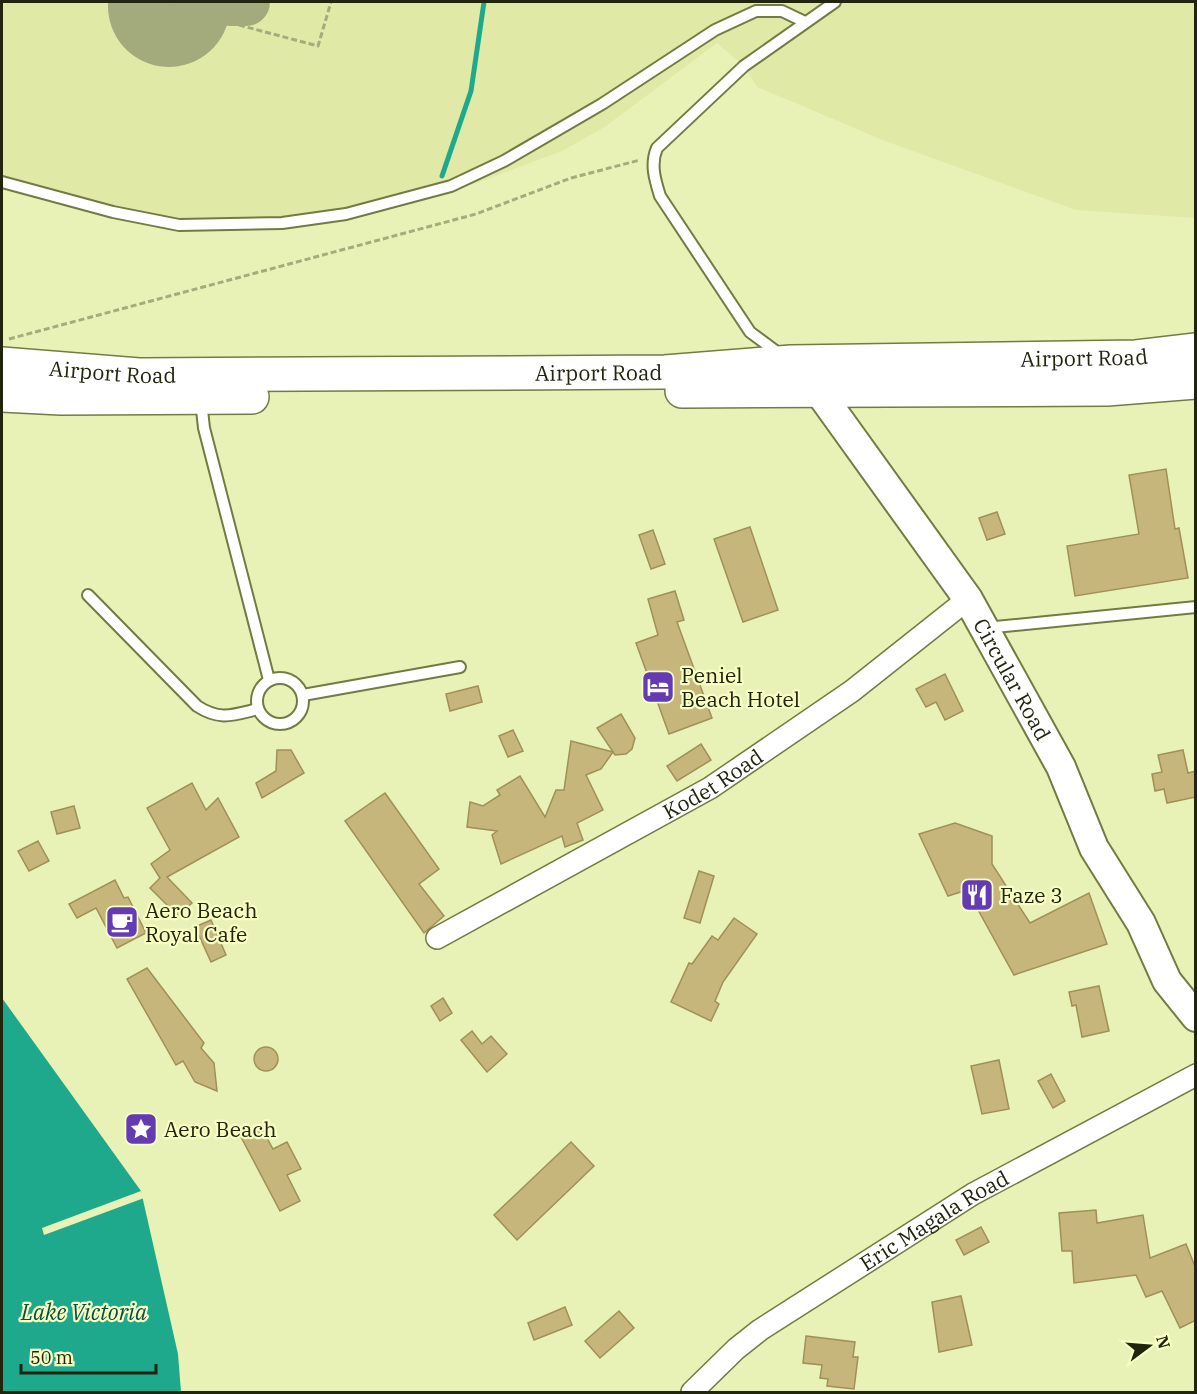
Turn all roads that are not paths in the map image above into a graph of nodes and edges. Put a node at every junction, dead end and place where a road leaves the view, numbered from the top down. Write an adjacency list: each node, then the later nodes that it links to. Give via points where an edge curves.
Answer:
1 (835, 2): 2 (lane)
2 (805, 22): 3 (lane, via 782,11 756,11 715,30 602,104 452,186 346,214 282,223 179,225); 5 (lane, via 744,66 657,148 653,157 660,196 750,332)
3 (2, 182)
4 (1196, 350): 5 (highway, Airport Road, via 1136,357)
5 (791, 362): 6 (highway, Airport Road, via 665,372 337,375 129,375); 8 (street, Circular Road)
6 (2, 364)
7 (1196, 382): 8 (highway, Airport Road, via 1107,389)
8 (817, 389): 10 (highway, Airport Road); 12 (street, Circular Road)
9 (2, 395): 10 (highway, Airport Road)
10 (200, 398): 16 (lane, via 204,428)
11 (88, 595): 18 (lane, via 197,706 211,715 225,716)
12 (968, 599): 14 (street, Circular Road); 19 (street, Kodet Road, via 852,691 710,788)
13 (1196, 607): 14 (lane)
14 (985, 628): 20 (street, Circular Road, via 1061,767 1094,848 1141,922 1167,981)
15 (460, 667): 17 (lane)
16 (269, 680): 17 (lane, via 286,677 300,687); 18 (lane, via 259,690)
17 (303, 695): 18 (lane, via 299,716 286,724 269,722)
18 (258, 710)
19 (437, 938)
20 (1196, 1017)
21 (1196, 1075): 22 (street, Eric Magala Road, via 973,1194 760,1330)
22 (692, 1392)

